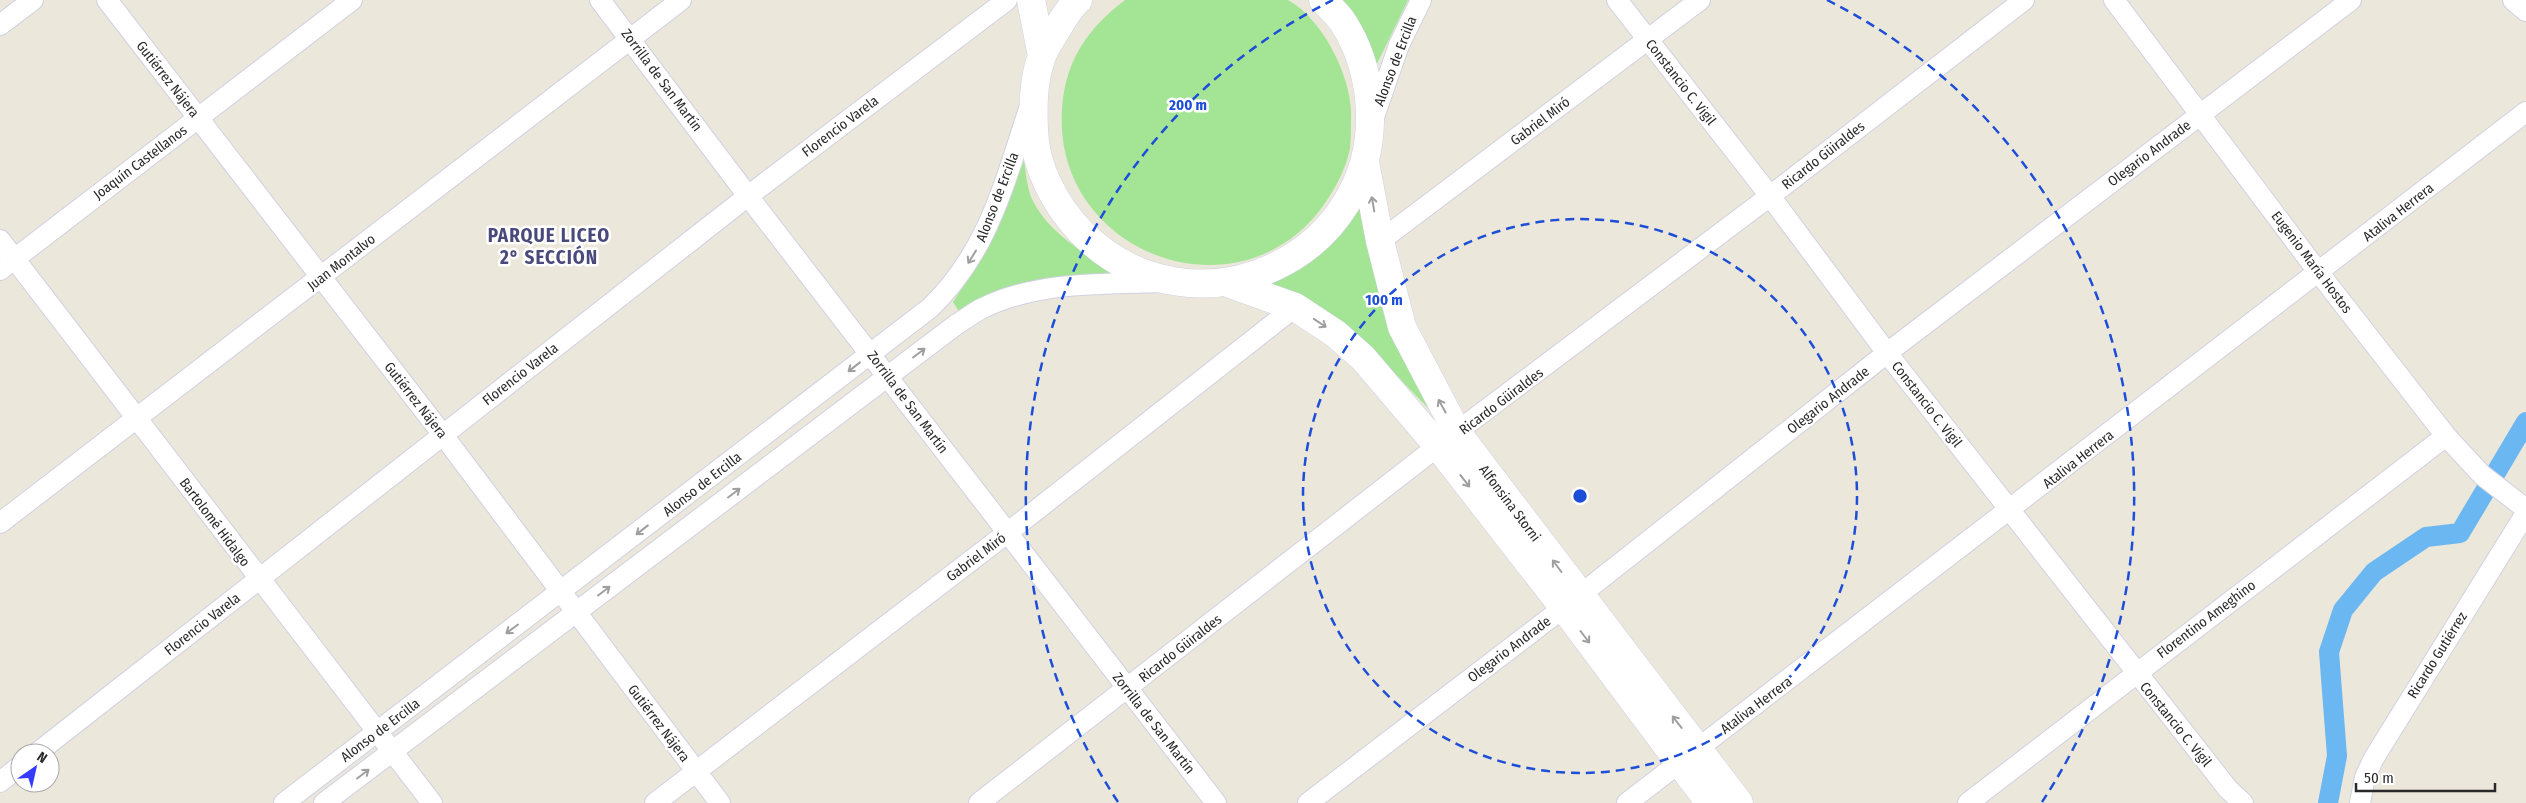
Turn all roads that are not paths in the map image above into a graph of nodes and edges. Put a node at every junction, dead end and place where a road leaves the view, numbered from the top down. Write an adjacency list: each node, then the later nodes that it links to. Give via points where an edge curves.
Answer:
1 (33, 0): 18 (street)
2 (107, 0): 25 (street, Gutiérrez Nájera)
3 (352, 0): 25 (street, Joaquín Castellanos)
4 (600, 0): 19 (street, Zorrilla de San Martín)
5 (681, 0): 19 (street, Juan Montalvo)
6 (1007, 0): 28 (street, Florencio Varela)
7 (1031, 0): 21 (street)
8 (1078, 0): 21 (street)
9 (1323, 0): 26 (street, via 1344,23 1366,72)
10 (1421, 0): 26 (street, Alonso de Ercilla, via 1398,45)
11 (1617, 0): 20 (street, Constancio C. Vigil)
12 (1700, 0): 20 (street, Gabriel Miró)
13 (2024, 0): 29 (street, Ricardo Güiraldes)
14 (2114, 0): 24 (street, Eugenio María Hostos)
15 (2351, 0): 24 (street, Olegario Andrade)
16 (2513, 0): 17 (street)
17 (2526, 11)
18 (0, 25)
19 (631, 39): 28 (street, Zorrilla de San Martín); 34 (street, Juan Montalvo)
20 (1648, 40): 29 (street, Constancio C. Vigil); 31 (street, Gabriel Miró)
21 (1042, 56): 22 (street)
22 (1033, 98): 35 (street, via 1034,140 1046,180 1066,216 1096,247 1131,269); 39 (street, Alonso de Ercilla, one-way to 39, via 996,209 972,258 930,308)
23 (2526, 112): 33 (street, Ataliva Herrera)
24 (2201, 113): 33 (street, Eugenio María Hostos); 38 (street, Olegario Andrade)
25 (198, 118): 32 (street, Joaquín Castellanos); 34 (street, Gutiérrez Nájera)
26 (1371, 124): 27 (street)
27 (1365, 162): 31 (street, Alfonsina Storni, one-way to 27); 36 (street, via 1351,198 1328,229 1299,254 1265,273)
28 (748, 196): 39 (street, Zorrilla de San Martín); 42 (street, Florencio Varela)
29 (1770, 196): 38 (street, Constancio C. Vigil); 44 (street, Ricardo Güiraldes)
30 (0, 240): 32 (street, Bartolomé Hidalgo)
31 (1380, 242): 44 (street, Alfonsina Storni, one-way to 31, via 1402,327)
32 (7, 264): 41 (street, Bartolomé Hidalgo)
33 (2319, 273): 43 (street, Eugenio María Hostos); 46 (street, Ataliva Herrera)
34 (322, 277): 41 (street, Juan Montalvo); 42 (street, Gutiérrez Nájera)
35 (1171, 282): 36 (street); 40 (street, Alonso de Ercilla, one-way to 35, via 982,308 1015,295 1048,288)
36 (1228, 283): 37 (street, Alfonsina Storni)
37 (1296, 307): 44 (street, Alfonsina Storni, one-way to 44, via 1336,334); 49 (street, Gabriel Miró)
38 (1887, 353): 46 (street, Constancio C. Vigil); 52 (street, Olegario Andrade)
39 (872, 354): 40 (street, Zorrilla de San Martín); 51 (street, Alonso de Ercilla, one-way to 51)
40 (888, 377): 49 (street, Zorrilla de San Martín); 53 (street, Alonso de Ercilla, one-way to 40)
41 (137, 418): 48 (street, Juan Montalvo); 50 (street, Bartolomé Hidalgo)
42 (443, 435): 50 (street, Florencio Varela); 51 (street, Gutiérrez Nájera)
43 (2446, 436): 45 (street, Eugenio María Hostos, via 2482,474); 54 (street, Florentino Ameghino)
44 (1448, 440): 52 (street, Alfonsina Storni); 55 (street, Ricardo Güiraldes)
45 (2518, 503)
46 (2011, 510): 54 (street, Constancio C. Vigil); 59 (street, Ataliva Herrera)
47 (2526, 513): 76 (street, Ricardo Gutiérrez, via 2374,758 2365,778)
48 (0, 523)
49 (1007, 533): 55 (street, Zorrilla de San Martín); 60 (street, Gabriel Miró)
50 (259, 579): 56 (street, Bartolomé Hidalgo); 57 (street, Florencio Varela)
51 (561, 592): 53 (street, Gutiérrez Nájera); 56 (street, Alonso de Ercilla, one-way to 56)
52 (1572, 602): 59 (street, Alfonsina Storni); 70 (street, Olegario Andrade)
53 (576, 612): 58 (street, Alonso de Ercilla); 60 (street, Gutiérrez Nájera)
54 (2136, 673): 74 (street, Florentino Ameghino); 75 (street, Constancio C. Vigil, via 2228,789)
55 (1127, 689): 68 (street, Ricardo Güiraldes); 69 (street, Zorrilla de San Martín)
56 (378, 731): 58 (street, Bartolomé Hidalgo); 63 (street, Alonso de Ercilla)
57 (50, 743)
58 (393, 751): 64 (street, Alonso de Ercilla, one-way to 58); 65 (street, Bartolomé Hidalgo)
59 (1688, 756): 71 (street, Ataliva Herrera); 72 (street, Alfonsina Storni); 73 (street, Alfonsina Storni)
60 (696, 772): 66 (street, Gabriel Miró); 67 (street, Gutiérrez Nájera)
61 (10, 774): 62 (street)
62 (0, 782)
63 (284, 803)
64 (324, 803)
65 (432, 803)
66 (655, 803)
67 (720, 803)
68 (979, 803)
69 (1216, 803)
70 (1308, 803)
71 (1627, 803)
72 (1710, 803)
73 (1739, 803)
74 (1968, 803)
75 (2243, 803)
76 (2360, 803)

